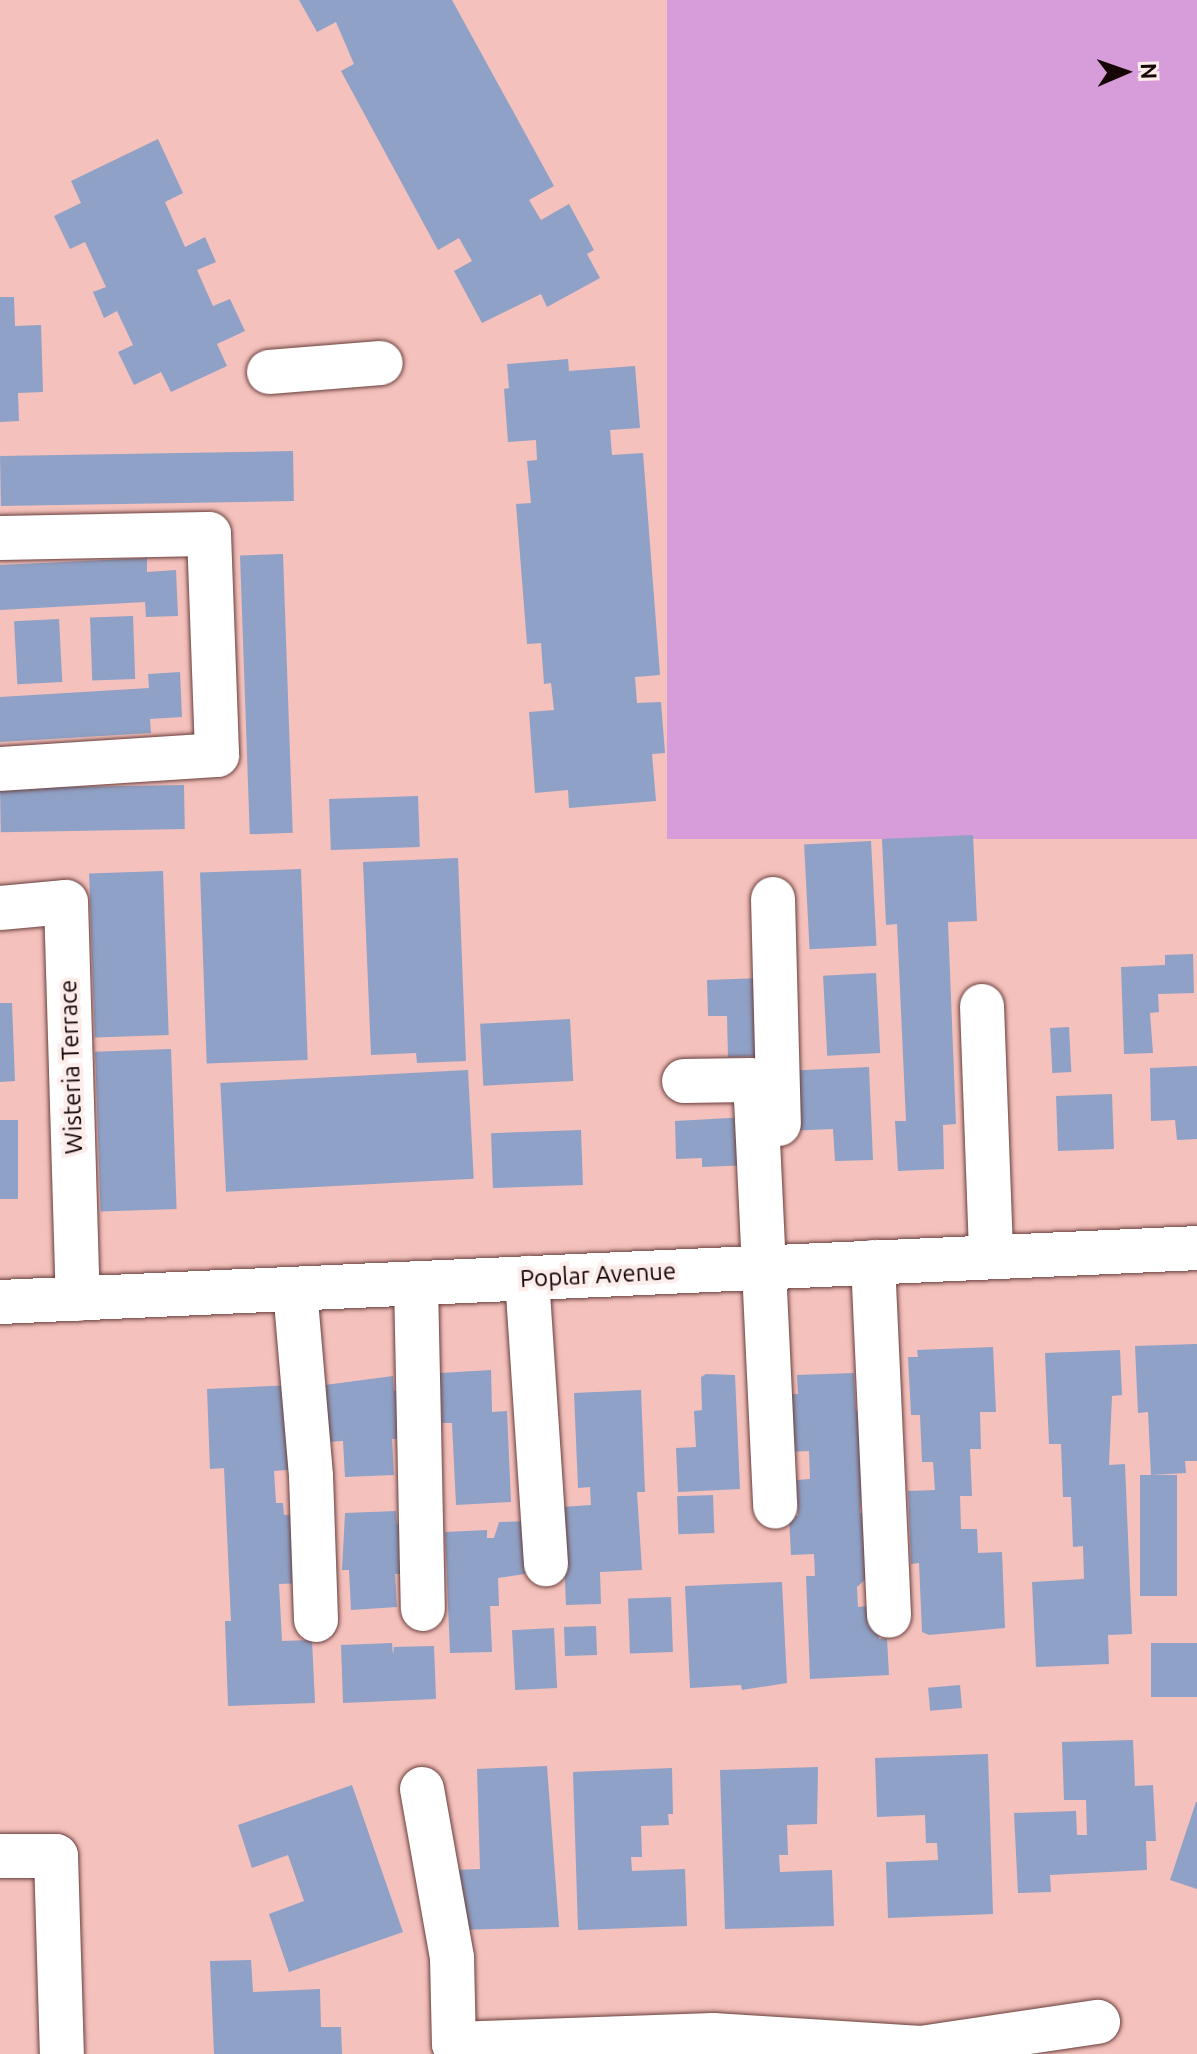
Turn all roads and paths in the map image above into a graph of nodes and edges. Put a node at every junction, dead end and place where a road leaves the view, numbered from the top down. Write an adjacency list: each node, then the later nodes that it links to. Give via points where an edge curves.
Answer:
1 (381, 363): 2 (street)
2 (269, 372)
3 (0, 538): 4 (street, via 209,534 217,755)
4 (0, 769)
5 (773, 899): 12 (street)
6 (0, 908): 16 (street, Wisteria Terrace, via 66,902)
7 (982, 1006): 10 (street)
8 (684, 1081): 12 (street, via 750,1080)
9 (1197, 1248): 10 (street, Poplar Avenue)
10 (991, 1257): 11 (street, Poplar Avenue)
11 (873, 1262): 12 (street, Poplar Avenue); 21 (street)
12 (774, 1267): 13 (street, Poplar Avenue); 18 (street)
13 (527, 1278): 14 (street, Poplar Avenue); 19 (street)
14 (416, 1283): 15 (street, Poplar Avenue); 20 (street)
15 (295, 1289): 16 (street, Poplar Avenue); 22 (street, via 311,1476)
16 (78, 1299): 17 (street, Poplar Avenue)
17 (0, 1302)
18 (775, 1507)
19 (546, 1564)
20 (423, 1609)
21 (889, 1616)
22 (316, 1620)
23 (422, 1789): 26 (street, via 452,1958 454,2044 713,2035)
24 (0, 1856): 27 (street, via 56,1856)
25 (1098, 2022): 26 (street)
26 (923, 2051)
27 (62, 2054)

